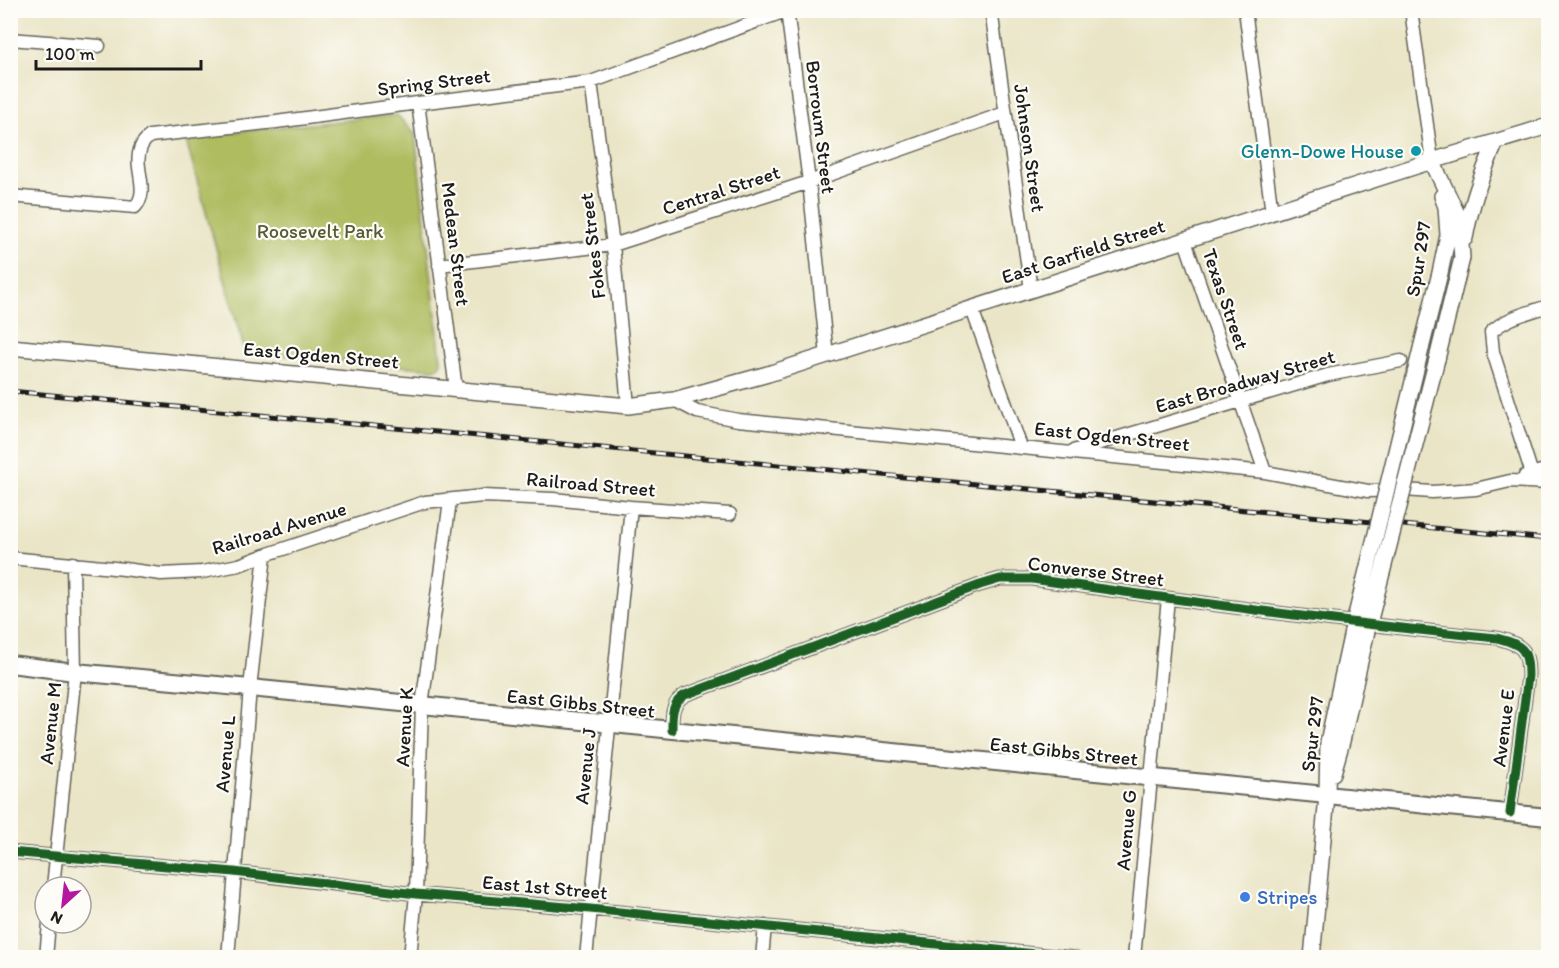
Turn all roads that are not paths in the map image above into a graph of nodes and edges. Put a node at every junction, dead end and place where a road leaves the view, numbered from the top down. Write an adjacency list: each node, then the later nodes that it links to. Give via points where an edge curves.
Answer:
1 (991, 10): 9 (street, Johnson Street)
2 (1245, 10): 15 (street)
3 (1411, 10): 12 (street)
4 (787, 11): 7 (street, Spring Street); 13 (street, Borroum Street)
5 (10, 39): 6 (street)
6 (99, 46)
7 (591, 82): 8 (street, Spring Street); 17 (street, Fokes Street)
8 (418, 103): 14 (street, Spring Street, via 150,135 139,151 142,194 135,207); 19 (street, Medean Street)
9 (1005, 113): 13 (street, Central Street); 20 (street, Johnson Street)
10 (1548, 126): 11 (main road, East Garfield Street)
11 (1496, 142): 12 (main road, East Garfield Street); 18 (main road, via 1468,219)
12 (1432, 161): 15 (main road, East Garfield Street); 18 (main road, Spur 297, via 1459,218); 44 (main road, Spur 297, bridge, via 1446,207 1448,235)
13 (808, 182): 17 (street, Central Street); 24 (street, Borroum Street)
14 (10, 196)
15 (1272, 213): 16 (main road, East Garfield Street)
16 (1185, 241): 20 (main road, East Garfield Street); 28 (street, Texas Street)
17 (613, 245): 19 (street, Central Street); 29 (street, Fokes Street)
18 (1462, 258): 44 (main road, Spur 297, bridge)
19 (439, 265): 26 (street, Medean Street)
20 (1031, 290): 22 (main road, East Garfield Street)
21 (1548, 306): 34 (street, via 1509,319 1491,332 1493,352)
22 (972, 309): 24 (main road, East Garfield Street); 30 (street)
23 (10, 347): 26 (main road, East Ogden Street)
24 (826, 356): 27 (main road, East Garfield Street)
25 (1401, 361): 28 (street, East Broadway Street, via 1328,375)
26 (456, 389): 29 (main road, East Ogden Street)
27 (674, 400): 29 (main road, East Garfield Street); 30 (street, East Ogden Street, via 697,412 738,420)
28 (1240, 401): 31 (street, East Broadway Street); 33 (street, Texas Street)
29 (628, 406)
30 (1021, 447): 31 (street, East Ogden Street)
31 (1066, 453): 33 (street, East Ogden Street)
32 (1548, 469): 34 (street)
33 (1265, 472): 35 (street, East Ogden Street, via 1368,491 1476,489)
34 (1532, 474): 35 (street)
35 (1510, 481): 36 (street, East Ogden Street)
36 (1548, 483)
37 (450, 501): 38 (street, Railroad Street, via 483,496); 40 (street, Railroad Avenue, via 425,502); 49 (street, Avenue K)
38 (631, 507): 39 (street, Railroad Street); 50 (street, Avenue J)
39 (730, 514)
40 (265, 555): 42 (street, Railroad Avenue, via 202,572 161,574); 48 (street, Avenue L)
41 (10, 558): 42 (street, Railroad Avenue)
42 (74, 563): 47 (street, Avenue M)
43 (1168, 598): 45 (street, Converse Street, via 1497,638); 51 (street, Converse Street, via 1032,579 1000,579 684,695 672,712); 52 (street, Avenue G)
44 (1359, 634): 53 (main road, Spur 297, via 1328,742)
45 (1523, 648): 54 (street, Avenue E, via 1528,676)
46 (10, 664): 47 (highway, East Gibbs Street)
47 (75, 672): 48 (highway, East Gibbs Street); 57 (street, Avenue M)
48 (250, 688): 49 (highway, East Gibbs Street); 58 (street, Avenue L)
49 (422, 705): 50 (highway, East Gibbs Street); 60 (street, Avenue K)
50 (608, 724): 51 (highway, East Gibbs Street); 61 (street, Avenue J)
51 (672, 730): 52 (highway, East Gibbs Street)
52 (1151, 778): 53 (highway, East Gibbs Street); 71 (street, Avenue G)
53 (1327, 796): 54 (highway, East Gibbs Street); 72 (main road, Spur 297)
54 (1510, 813): 55 (highway, East Gibbs Street)
55 (1548, 818)
56 (10, 852): 57 (street, East 1st Street)
57 (56, 857): 58 (street, East 1st Street); 59 (street, Avenue M)
58 (234, 872): 60 (street, East 1st Street); 66 (street, Avenue L)
59 (54, 875)
60 (416, 894): 61 (street, East 1st Street); 67 (street, Avenue K)
61 (590, 909): 62 (street, East 1st Street); 68 (street, Avenue J)
62 (765, 926): 64 (street, East 1st Street); 69 (street)
63 (48, 935): 65 (street)
64 (951, 951): 70 (street, East 1st Street)
65 (46, 957)
66 (228, 957)
67 (410, 957)
68 (586, 957)
69 (762, 957)
70 (1076, 957)
71 (1134, 957)
72 (1312, 957)

